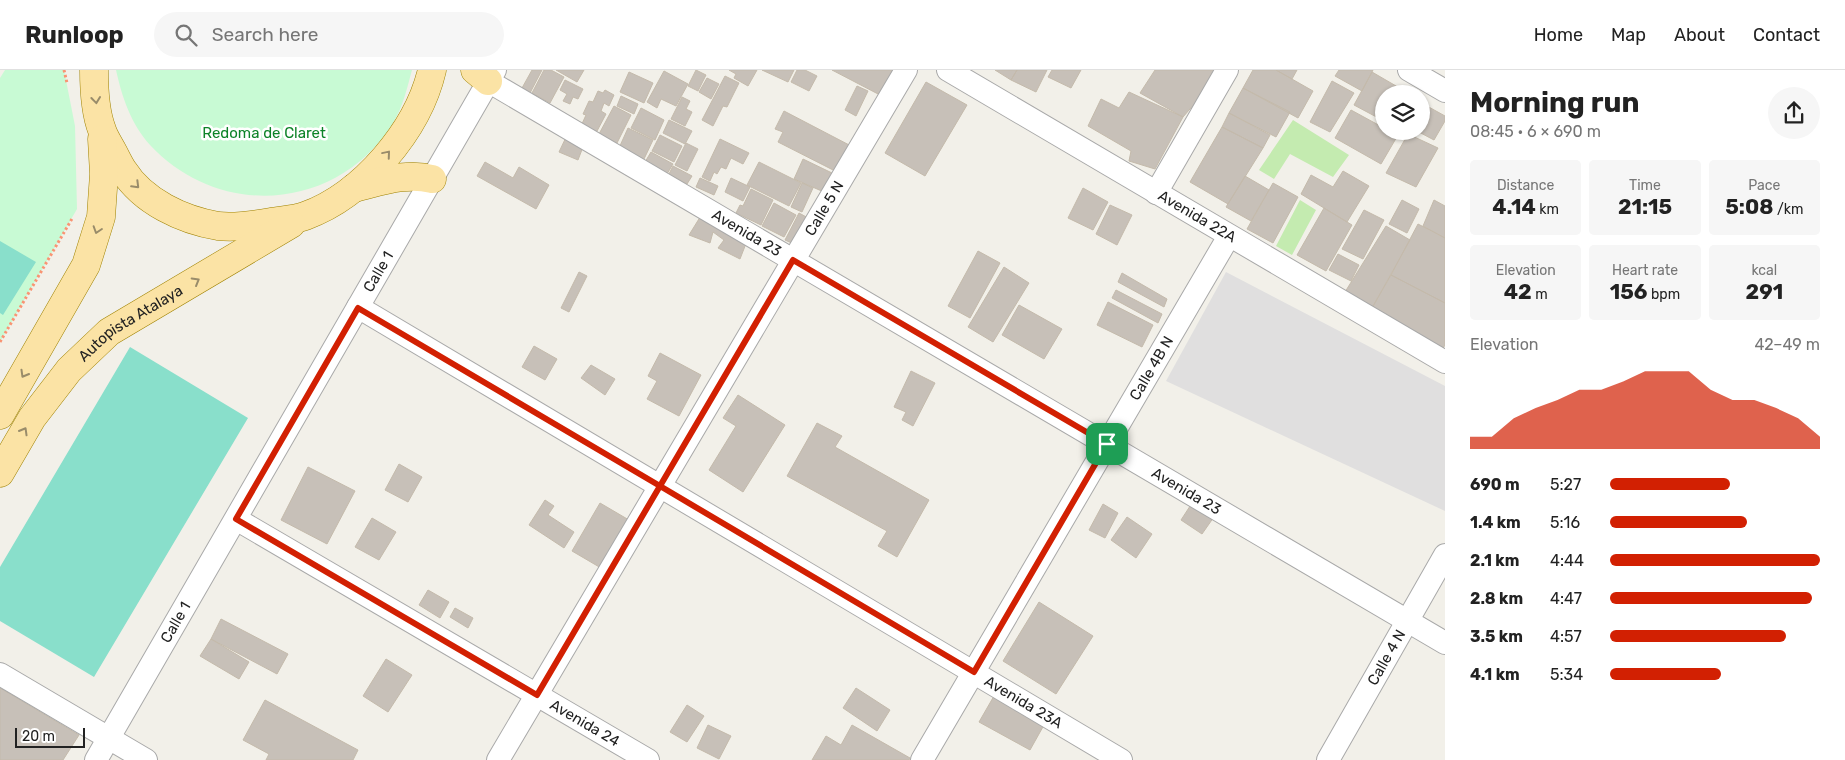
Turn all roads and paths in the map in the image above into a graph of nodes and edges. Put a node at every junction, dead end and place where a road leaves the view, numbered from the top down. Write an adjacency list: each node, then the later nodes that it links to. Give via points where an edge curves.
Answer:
1 (64, 70): 9 (path)
2 (94, 70): 11 (main road, one-way to 11)
3 (432, 70): 13 (main road, one-way to 3, via 397,143 416,113)
4 (906, 70): 18 (street, Calle 5 N)
5 (948, 70): 14 (street, Avenida 22A)
6 (1227, 70): 14 (street)
7 (1410, 70): 10 (street)
8 (486, 74): 12 (street, Calle 1); 18 (street, Avenida 23)
9 (68, 88)
10 (1445, 91)
11 (101, 130): 16 (main road, one-way to 16, via 124,172 137,187 157,204 185,217 220,226 247,226); 22 (main road, one-way to 22, via 104,174 101,217 86,265)
12 (432, 179): 13 (main road, via 406,176); 19 (street, Calle 1)
13 (353, 189): 16 (main road)
14 (1156, 193): 17 (street, Avenida 22A)
15 (77, 209): 20 (path)
16 (304, 216): 24 (main road, Autopista Atalaya, one-way to 16, via 32,418 69,370 109,332)
17 (1229, 236): 21 (street, Avenida 22A); 23 (street, Calle 4B N)
18 (793, 260): 23 (street, Avenida 23); 25 (street, Calle 5 N)
19 (358, 308): 25 (street, Avenida 23A); 26 (street, Calle 1)
20 (0, 342)
21 (1445, 362)
22 (0, 415)
23 (1107, 444): 28 (street, Avenida 23); 30 (street, Calle 4B N)
24 (0, 473)
25 (660, 486): 30 (street, Avenida 23A); 32 (street, Calle 5 N)
26 (236, 519): 32 (street, Avenida 24); 33 (street, Calle 1)
27 (1445, 555): 28 (street, Calle 4 N)
28 (1407, 621): 29 (street, Avenida 23); 40 (street, Calle 4 N)
29 (1445, 643)
30 (974, 672): 38 (street, Calle 4B N); 39 (street, Avenida 23A)
31 (0, 674): 33 (street)
32 (537, 695): 36 (street, Calle 5 N); 37 (street, Avenida 24)
33 (109, 738): 34 (street, Calle 1); 35 (street)
34 (96, 760)
35 (146, 760)
36 (498, 760)
37 (648, 760)
38 (922, 760)
39 (1121, 760)
40 (1328, 760)

